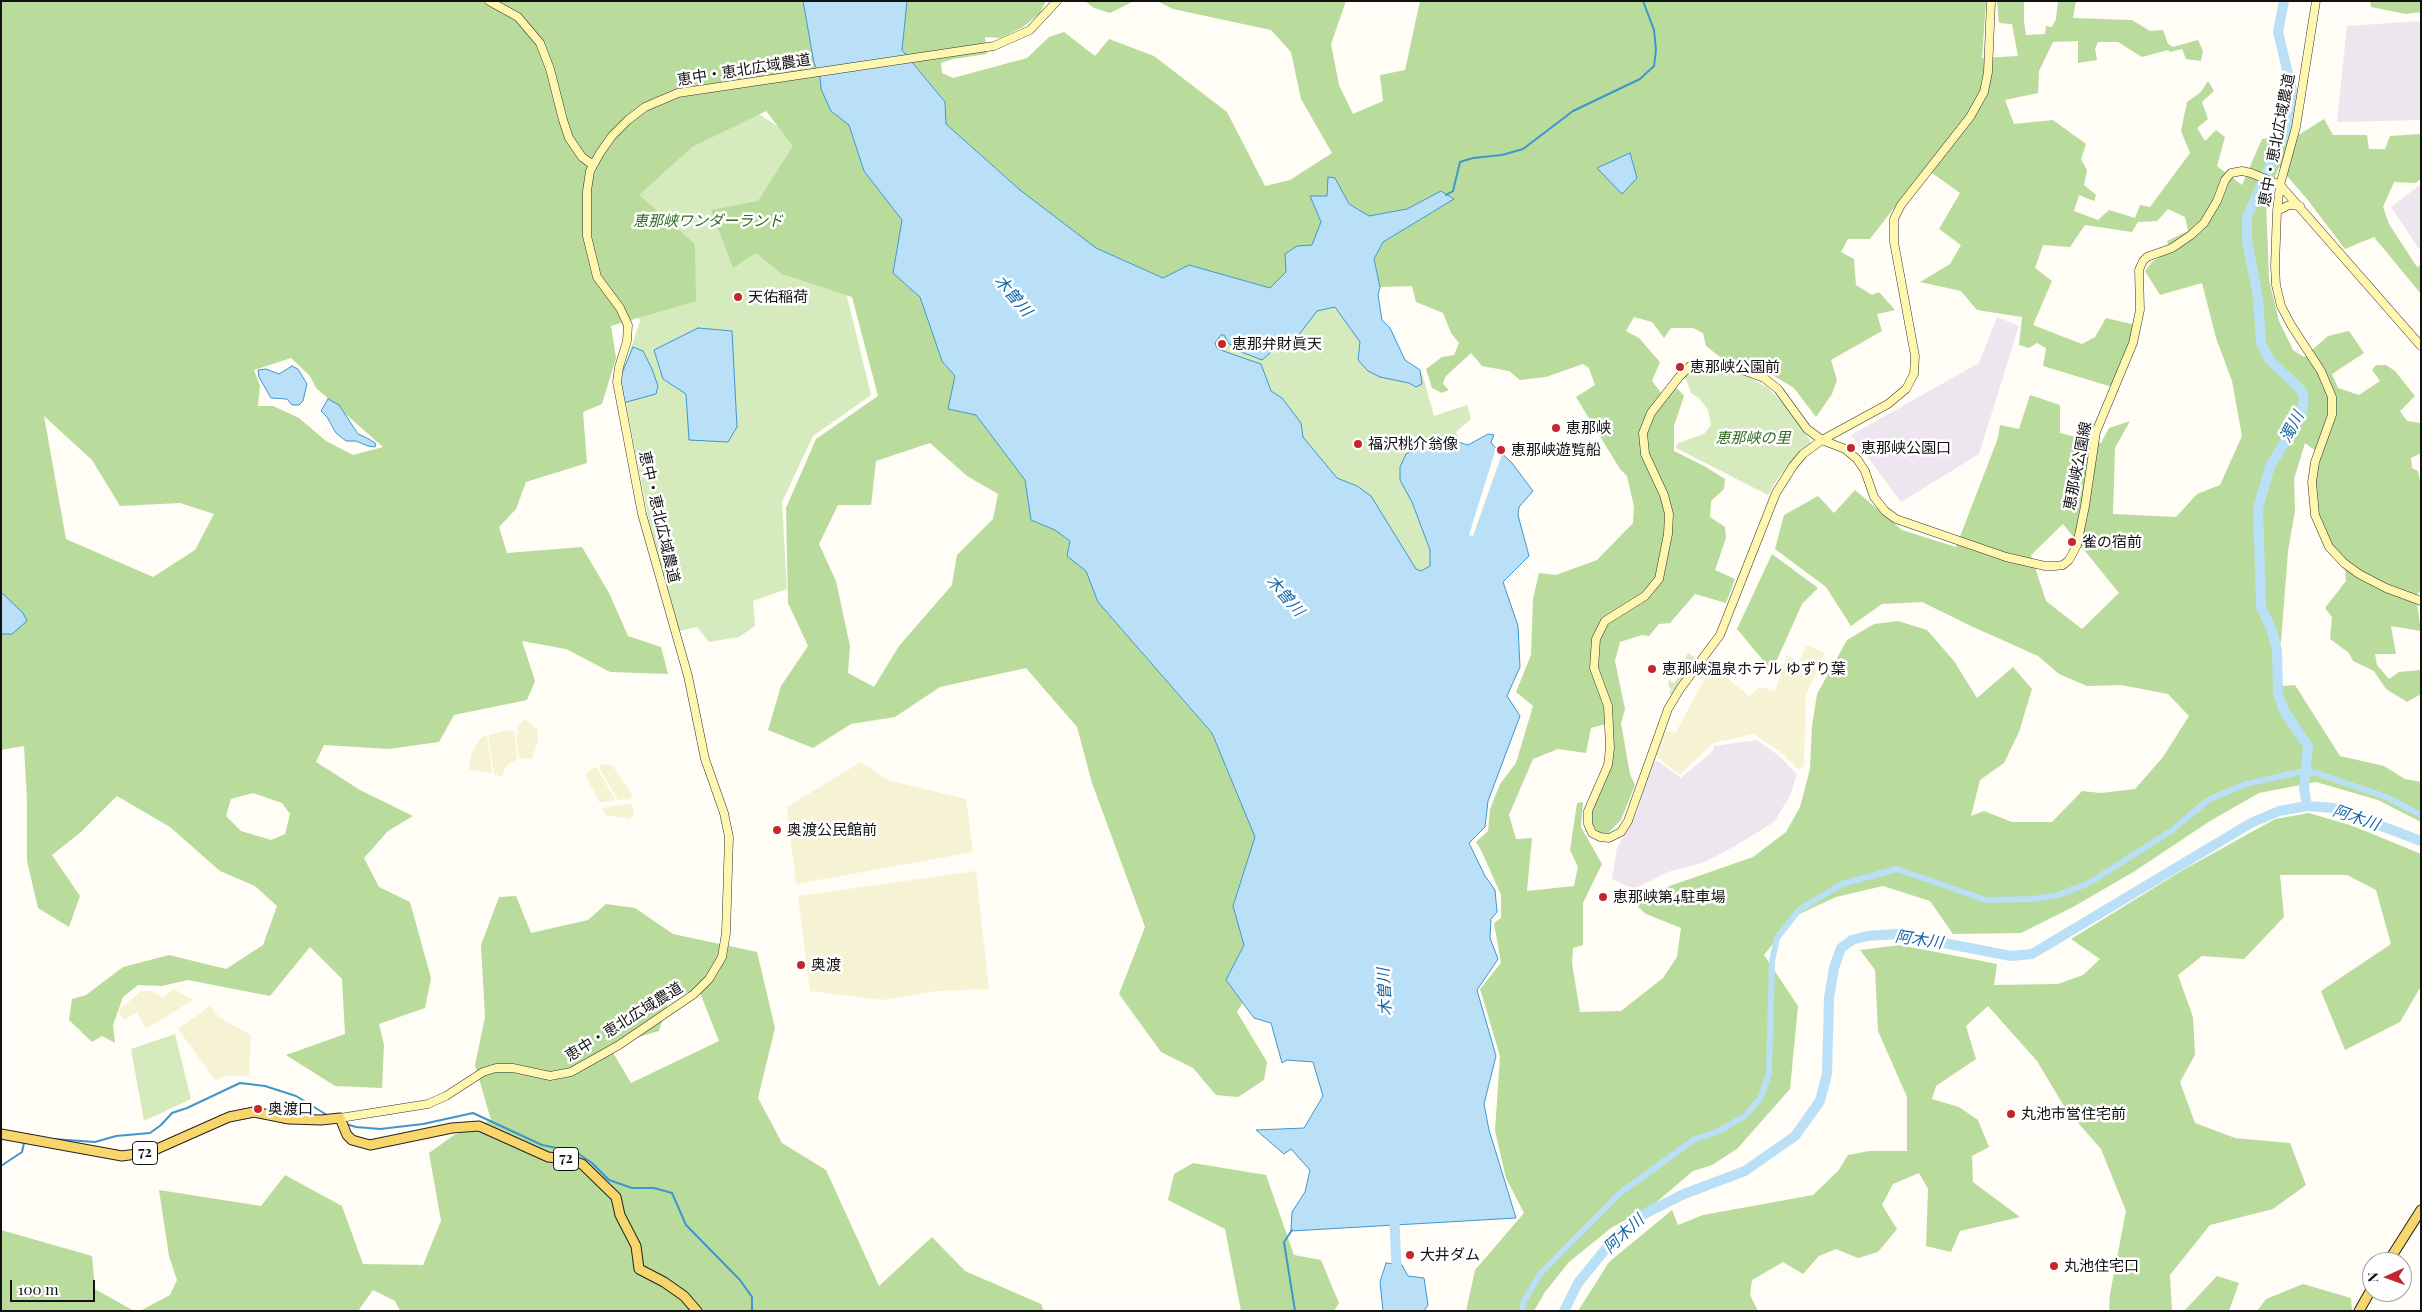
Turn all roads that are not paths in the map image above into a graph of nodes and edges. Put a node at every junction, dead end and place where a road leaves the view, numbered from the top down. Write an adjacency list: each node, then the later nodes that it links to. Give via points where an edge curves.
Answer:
1 (489, 1): 5 (street, via 518,17 540,44 570,138 582,157)
2 (1057, 1): 5 (street, 恵中・恵北広域農道, via 1038,24 994,46 688,90 658,100 620,127)
3 (1991, 1): 10 (street, via 1984,92 1970,117 1901,205 1894,219 1894,242 1915,356 1914,374 1906,389 1888,404)
4 (2316, 1): 6 (street, 恵中・恵北広域農道, via 2296,127)
5 (593, 165): 12 (street, 恵中・恵北広域農道, via 586,198 587,236 597,277 620,308 628,325 617,382 640,507 688,676 702,749 730,837 727,924 722,957 709,979 686,1001 571,1072 550,1076 496,1068 483,1072 428,1104)
6 (2280, 185): 7 (street, 恵那峡公園線); 8 (street, 恵中・恵北広域農道); 10 (street, 恵那峡公園線, via 2251,173 2235,172 2228,176 2204,223 2172,248 2143,261 2139,270 2140,310 2133,343 2096,432 2077,545 2063,565 2045,566 2006,557 1896,519 1874,497 1857,459 1845,449)
7 (2300, 206): 8 (street, via 2289,205); 9 (street, 恵那峡公園線)
8 (2277, 211): 11 (street, 恵中・恵北広域農道, via 2275,266 2281,306 2321,371 2332,397 2332,416 2315,462 2312,482 2315,515 2322,534 2344,564 2386,588)
9 (2421, 346)
10 (1822, 440): 10 (street, 恵那峡公園線, via 1798,458 1776,493 1724,628 1680,689 1664,720 1628,821 1621,832 1612,837 1596,835 1588,824 1588,811 1608,765 1611,743 1608,706 1594,668 1596,639 1605,621 1645,596 1656,585 1661,573 1669,514 1645,454 1643,433 1652,412 1690,366 1707,363 1740,369 1764,378 1778,389 1807,428)
11 (2421, 600)
12 (340, 1118): 13 (main road, 72, via 305,1120 241,1113 135,1156); 16 (main road, 72, via 352,1140 370,1145 457,1127 479,1126 548,1158 582,1164 616,1197 620,1215 636,1246 639,1269 684,1296)
13 (1, 1134)
14 (2421, 1210): 15 (main road)
15 (2394, 1252)
16 (697, 1311)

